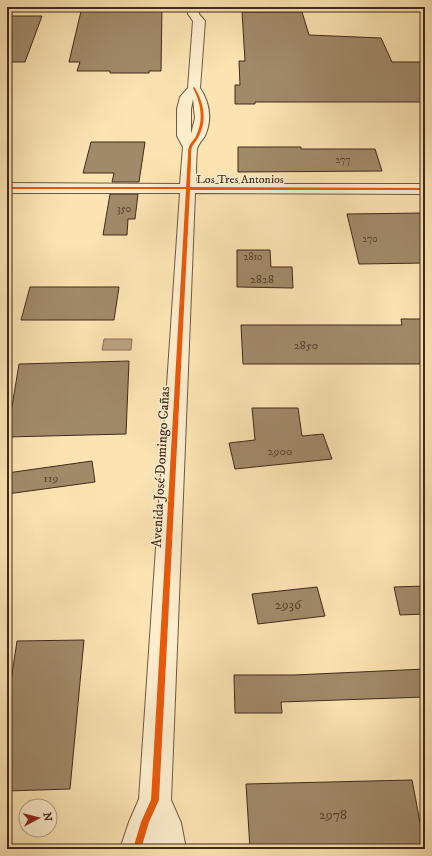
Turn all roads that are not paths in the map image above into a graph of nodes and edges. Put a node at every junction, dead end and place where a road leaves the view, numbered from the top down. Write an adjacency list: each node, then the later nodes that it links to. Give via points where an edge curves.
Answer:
1 (193, 7): 3 (street, Avenida José Domingo Cañas, via 194,14 203,17 194,88 201,102 200,132 190,147)
2 (7, 188): 3 (street, Los Tres Antonios)
3 (188, 189): 4 (street, Los Tres Antonios); 5 (street, Avenida José Domingo Cañas)
4 (425, 189)
5 (155, 800): 6 (street, Avenida José Domingo Cañas); 7 (street, Avenida José Domingo Cañas, via 165,823)
6 (137, 849)
7 (169, 849)

